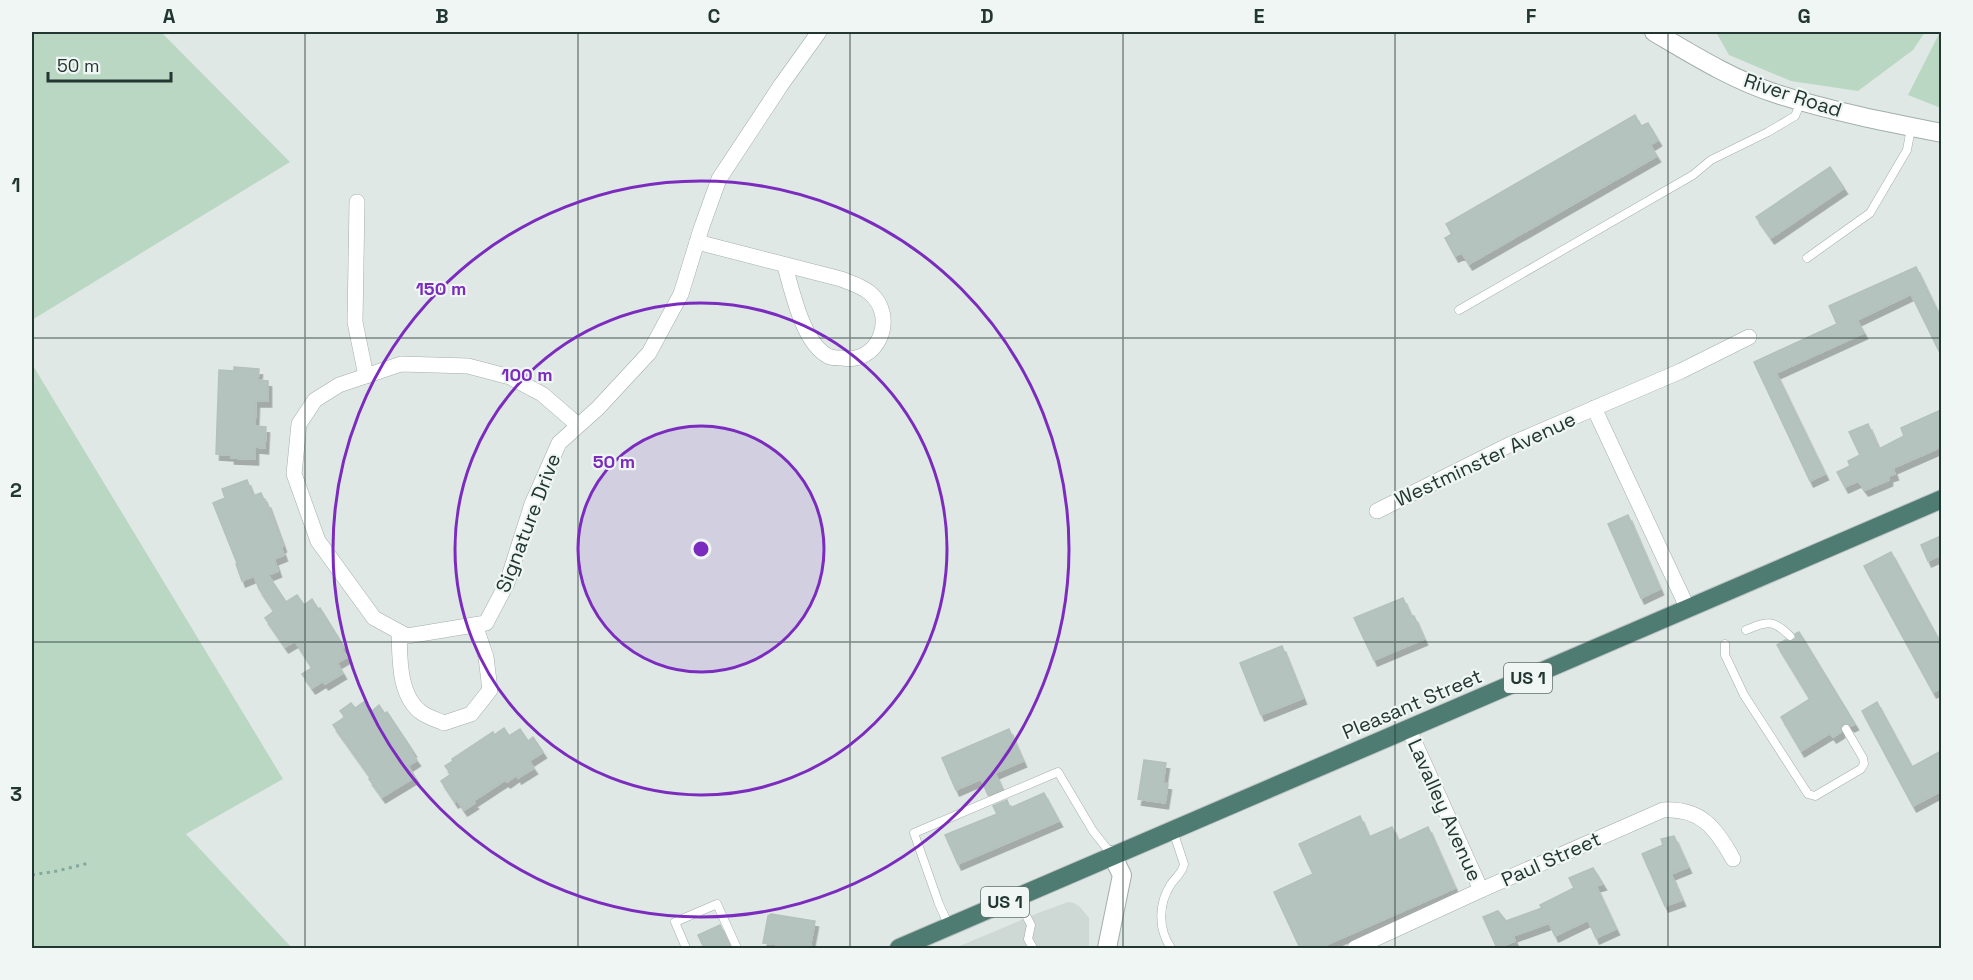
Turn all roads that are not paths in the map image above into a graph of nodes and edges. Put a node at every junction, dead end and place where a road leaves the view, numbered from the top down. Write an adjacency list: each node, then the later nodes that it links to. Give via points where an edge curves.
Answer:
1 (819, 32): 7 (street, Signature Drive, via 719,178)
2 (1654, 32): 3 (street, River Road, via 1739,78)
3 (1801, 101): 4 (street, River Road); 10 (lane, via 1795,116 1711,160 1693,175)
4 (1911, 127): 5 (street, River Road); 8 (lane, via 1907,150 1870,213)
5 (1941, 134)
6 (357, 202): 12 (street, via 355,322)
7 (697, 242): 9 (street); 14 (street, Signature Drive, via 681,294 650,353)
8 (1807, 258)
9 (785, 266): 9 (street, via 841,279 872,294 885,323 880,340 867,354 852,360 828,356 813,341 800,317)
10 (1459, 310)
11 (1749, 337): 13 (street, Westminster Avenue)
12 (366, 376): 14 (street, via 401,364 468,366 510,377 542,394); 20 (street, via 339,385 315,400 299,424 294,474 318,541 374,618)
13 (1594, 408): 16 (street, Westminster Avenue, via 1511,444); 17 (street, Westminster Avenue)
14 (578, 425): 18 (street, Signature Drive, via 559,443 541,483 507,583 486,623)
15 (1941, 499): 17 (highway, Pleasant Street / US 1)
16 (1377, 511)
17 (1688, 609): 24 (highway, Pleasant Street / US 1)
18 (475, 625): 20 (street, via 407,636); 20 (street, via 486,657 490,690 471,714 444,723 422,712 409,698 401,669)
19 (1746, 630): 21 (lane, via 1773,622)
20 (399, 632)
21 (1790, 636)
22 (1725, 644): 23 (lane, via 1725,655 1744,695 1808,794 1815,796 1864,764)
23 (1846, 729)
24 (1409, 730): 25 (highway, Pleasant Street / US 1); 28 (street, Lavalley Avenue)
25 (1172, 830): 26 (highway, Pleasant Street / US 1); 36 (lane, via 1184,864 1165,894 1161,914 1162,930)
26 (1112, 855): 29 (highway, Pleasant Street / US 1); 30 (lane, via 1092,831 1058,772 945,819 914,833); 35 (street, via 1122,875)
27 (1733, 859): 28 (street, Paul Street, via 1708,823 1693,813 1663,810)
28 (1481, 890): 37 (street, Paul Street)
29 (1017, 897): 30 (highway, Pleasant Street / US 1); 34 (lane, via 1031,925 1028,939)
30 (950, 926): 33 (highway, Pleasant Street / US 1)
31 (686, 948): 32 (lane, via 675,922 717,904)
32 (737, 948)
33 (899, 948)
34 (1033, 948)
35 (1107, 948)
36 (1171, 948)
37 (1355, 948)

